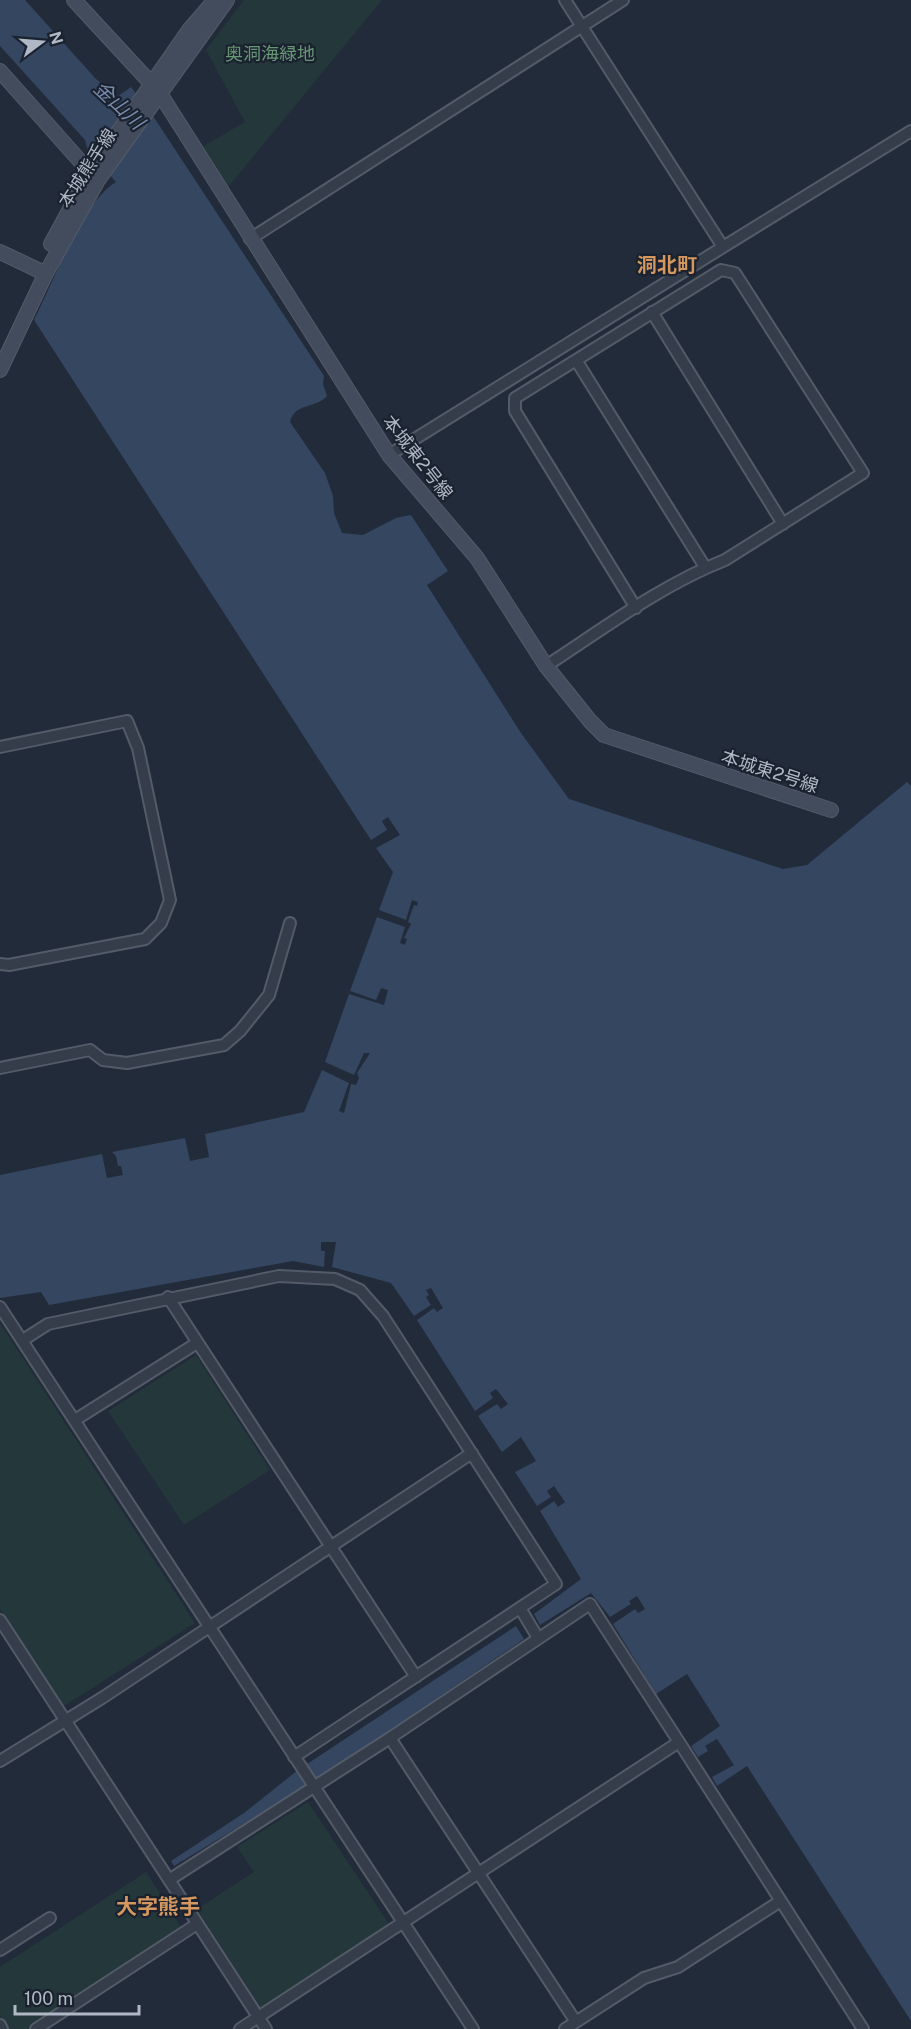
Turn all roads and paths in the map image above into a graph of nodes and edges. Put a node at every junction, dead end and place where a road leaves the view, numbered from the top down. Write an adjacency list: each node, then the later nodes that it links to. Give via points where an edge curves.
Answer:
1 (74, 0): 7 (street, 本城東2号線)
2 (565, 0): 5 (street)
3 (623, 0): 5 (street)
4 (221, 1): 7 (street, 本城熊手線, via 189,30)
5 (582, 26): 10 (street); 11 (street)
6 (0, 71): 9 (street)
7 (156, 88): 9 (street, 本城熊手線); 10 (street, 本城東2号線)
8 (911, 131): 11 (street)
9 (98, 172): 13 (street, 本城熊手線); 17 (street, 本城熊手線)
10 (250, 239): 18 (street, 本城東2号線)
11 (723, 247): 18 (street)
12 (0, 252): 13 (street)
13 (38, 270): 15 (street, 本城熊手線)
14 (652, 312): 16 (street); 19 (street); 19 (street, via 721,270 735,273 863,473)
15 (0, 352)
16 (576, 360): 20 (street); 21 (street, via 515,398 515,411)
17 (0, 369)
18 (389, 455): 22 (street, 本城東2号線, via 477,558)
19 (783, 524): 20 (street, via 725,560)
20 (705, 567): 21 (street)
21 (636, 608): 22 (street)
22 (546, 666): 24 (street, 本城東2号線, via 604,735)
23 (0, 747): 26 (street, via 127,721 138,748 170,900 160,923 145,939)
24 (831, 810)
25 (290, 923): 27 (street, via 269,995 224,1044 126,1063 103,1060 90,1050)
26 (0, 964)
27 (0, 1068)
28 (168, 1297): 30 (street, via 48,1324); 31 (street); 33 (street, via 279,1276 335,1279 360,1290 383,1316)
29 (0, 1307): 30 (street)
30 (23, 1340): 32 (street)
31 (197, 1343): 32 (street); 34 (street)
32 (75, 1420): 37 (street)
33 (472, 1453): 34 (street); 35 (street, via 556,1584)
34 (331, 1548): 37 (street); 39 (street)
35 (520, 1608): 38 (street); 39 (street)
36 (0, 1620): 40 (street)
37 (209, 1627): 40 (street); 43 (street)
38 (538, 1638): 41 (street); 42 (street, via 590,1604)
39 (416, 1677): 43 (street)
40 (65, 1720): 44 (street); 47 (street)
41 (390, 1738): 45 (street); 46 (street)
42 (679, 1742): 46 (street); 48 (street)
43 (294, 1757): 45 (street)
44 (0, 1761)
45 (314, 1787): 47 (street); 50 (street)
46 (480, 1872): 50 (street); 54 (street)
47 (169, 1880): 51 (street)
48 (779, 1902): 54 (street, via 678,1967 644,1978); 60 (street)
49 (50, 1918): 52 (street)
50 (403, 1923): 53 (street); 58 (street)
51 (197, 1924): 53 (street); 55 (street)
52 (0, 1950)
53 (258, 2018): 56 (street); 57 (street)
54 (576, 2022): 59 (street)
55 (36, 2029)
56 (240, 2029)
57 (266, 2029)
58 (473, 2029)
59 (565, 2029)
60 (863, 2029)

